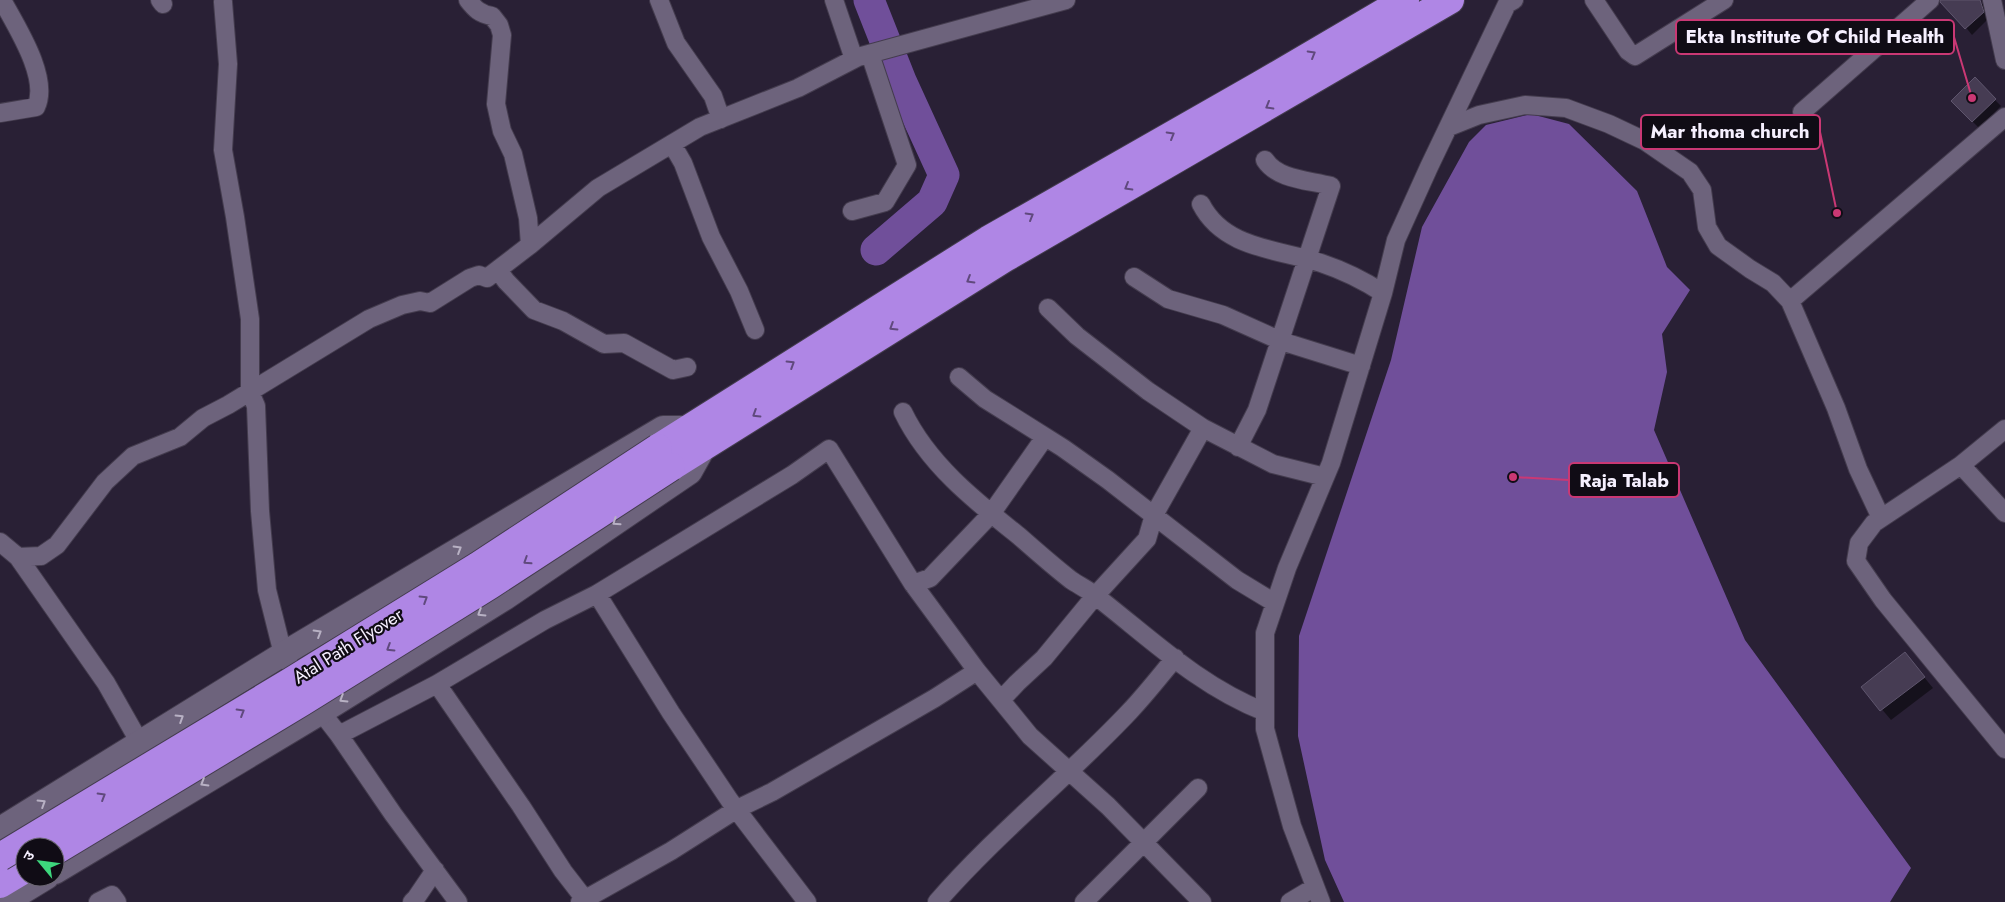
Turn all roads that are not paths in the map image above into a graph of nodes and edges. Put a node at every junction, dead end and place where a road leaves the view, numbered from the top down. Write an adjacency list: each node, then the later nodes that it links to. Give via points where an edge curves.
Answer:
1 (2, 0): 21 (street, via 38,74 40,98 36,106)
2 (468, 0): 29 (street, via 476,11 492,16 502,35 496,104 502,131 514,154 528,218)
3 (659, 0): 23 (street, via 676,43 713,96)
4 (834, 0): 18 (street)
5 (1066, 0): 16 (street)
6 (1398, 0): 17 (street)
7 (1405, 0): 17 (highway)
8 (1450, 0): 17 (highway)
9 (1466, 0): 17 (street)
10 (1514, 0): 24 (street, via 1507,4)
11 (1594, 0): 12 (street, via 1628,52 1635,56)
12 (1724, 0)
13 (1930, 0): 20 (street)
14 (1992, 0): 19 (street)
15 (222, 1): 41 (street, via 228,64 223,150 250,320)
16 (1028, 5): 18 (street)
17 (1352, 44): 45 (highway, Atal Path Flyover, via 997,249)
18 (862, 56): 23 (street, via 798,88); 28 (street, via 907,165 885,202)
19 (2005, 60)
20 (1802, 112)
21 (0, 113)
22 (2005, 117): 34 (street)
23 (721, 119): 25 (street)
24 (1448, 127): 33 (street, via 1396,240); 34 (street, via 1479,115 1525,105 1566,108 1645,142 1690,172 1702,190 1707,228 1718,246 1773,283)
25 (672, 144): 29 (street, via 598,188); 36 (street)
26 (1265, 160): 30 (street, via 1270,168 1283,175 1331,186)
27 (1201, 204): 30 (street, via 1208,217 1226,233 1259,247)
28 (852, 211)
29 (530, 245): 31 (street)
30 (1307, 259): 33 (street, via 1361,278); 37 (street)
31 (498, 270): 39 (street, via 534,310 563,321 604,344 624,343 673,370); 41 (street, via 487,278 479,275 470,278 430,303 420,301 402,305 369,319)
32 (1134, 277): 37 (street, via 1168,299 1223,315)
33 (1384, 293): 38 (street)
34 (1790, 301): 54 (street)
35 (1048, 308): 43 (street, via 1077,336 1148,391)
36 (756, 330)
37 (1281, 341): 38 (street); 47 (street, via 1257,410)
38 (1361, 366): 50 (street)
39 (687, 367)
40 (959, 376): 46 (street, via 985,399)
41 (250, 392): 56 (street, via 203,418 180,437 133,456 104,482 57,545 41,556); 61 (street, via 256,406 260,510 268,590)
42 (903, 412): 51 (street, via 910,427 954,481)
43 (1204, 428): 47 (street); 53 (street)
44 (2005, 429): 49 (street)
45 (697, 437): 48 (highway, Atal Path Flyover); 61 (street, one-way to 45, via 663,428); 67 (street, one-way to 67, via 690,472 505,598)
46 (1045, 437): 51 (street); 53 (street)
47 (1238, 447): 50 (street, via 1273,464)
48 (664, 458): 76 (highway, Atal Path Flyover, one-way to 76, bridge, via 490,585); 77 (highway, Atal Path Flyover, one-way to 48, bridge, via 478,566)
49 (1961, 465): 52 (street); 54 (street)
50 (1326, 477): 60 (street)
51 (991, 514): 57 (street, via 930,578); 59 (street)
52 (2005, 514)
53 (1154, 515): 59 (street, via 1146,539); 60 (street, via 1237,580)
54 (1881, 518): 70 (street, via 1859,543 1856,560 1883,600)
55 (0, 542): 56 (street)
56 (18, 557): 69 (street, via 106,683)
57 (913, 584): 58 (street, via 829,449); 63 (street)
58 (597, 594): 64 (street, via 545,620); 73 (street, via 671,714)
59 (1095, 596): 62 (street); 65 (street, via 1044,658)
60 (1275, 603): 66 (street, via 1265,633)
61 (283, 654): 67 (street); 69 (street, one-way to 61)
62 (1174, 658): 66 (street, via 1205,682); 71 (street, via 1130,711)
63 (976, 671): 65 (street); 73 (street, via 935,698)
64 (437, 684): 68 (street); 84 (street)
65 (1001, 700): 71 (street, via 1030,736)
66 (1265, 712): 83 (street, via 1265,729 1278,779)
67 (320, 713): 68 (street); 78 (street, one-way to 78)
68 (339, 734): 79 (street)
69 (140, 743): 74 (street, one-way to 69)
70 (2005, 749)
71 (1069, 770): 75 (street); 91 (street, via 966,869)
72 (1198, 788): 75 (street)
73 (737, 809): 84 (street); 90 (street)
74 (0, 829)
75 (1144, 843): 92 (street); 93 (street)
76 (65, 845)
77 (0, 857)
78 (65, 866)
79 (435, 870): 88 (street); 89 (street)
80 (15, 875): 81 (highway)
81 (0, 884)
82 (31, 887): 85 (street)
83 (1318, 894): 94 (street)
84 (584, 901)
85 (6, 902)
86 (98, 902): 87 (street, via 112,895)
87 (117, 902)
88 (412, 902)
89 (458, 902)
90 (807, 902)
91 (937, 902)
92 (1084, 902)
93 (1202, 902)
94 (1290, 902)

